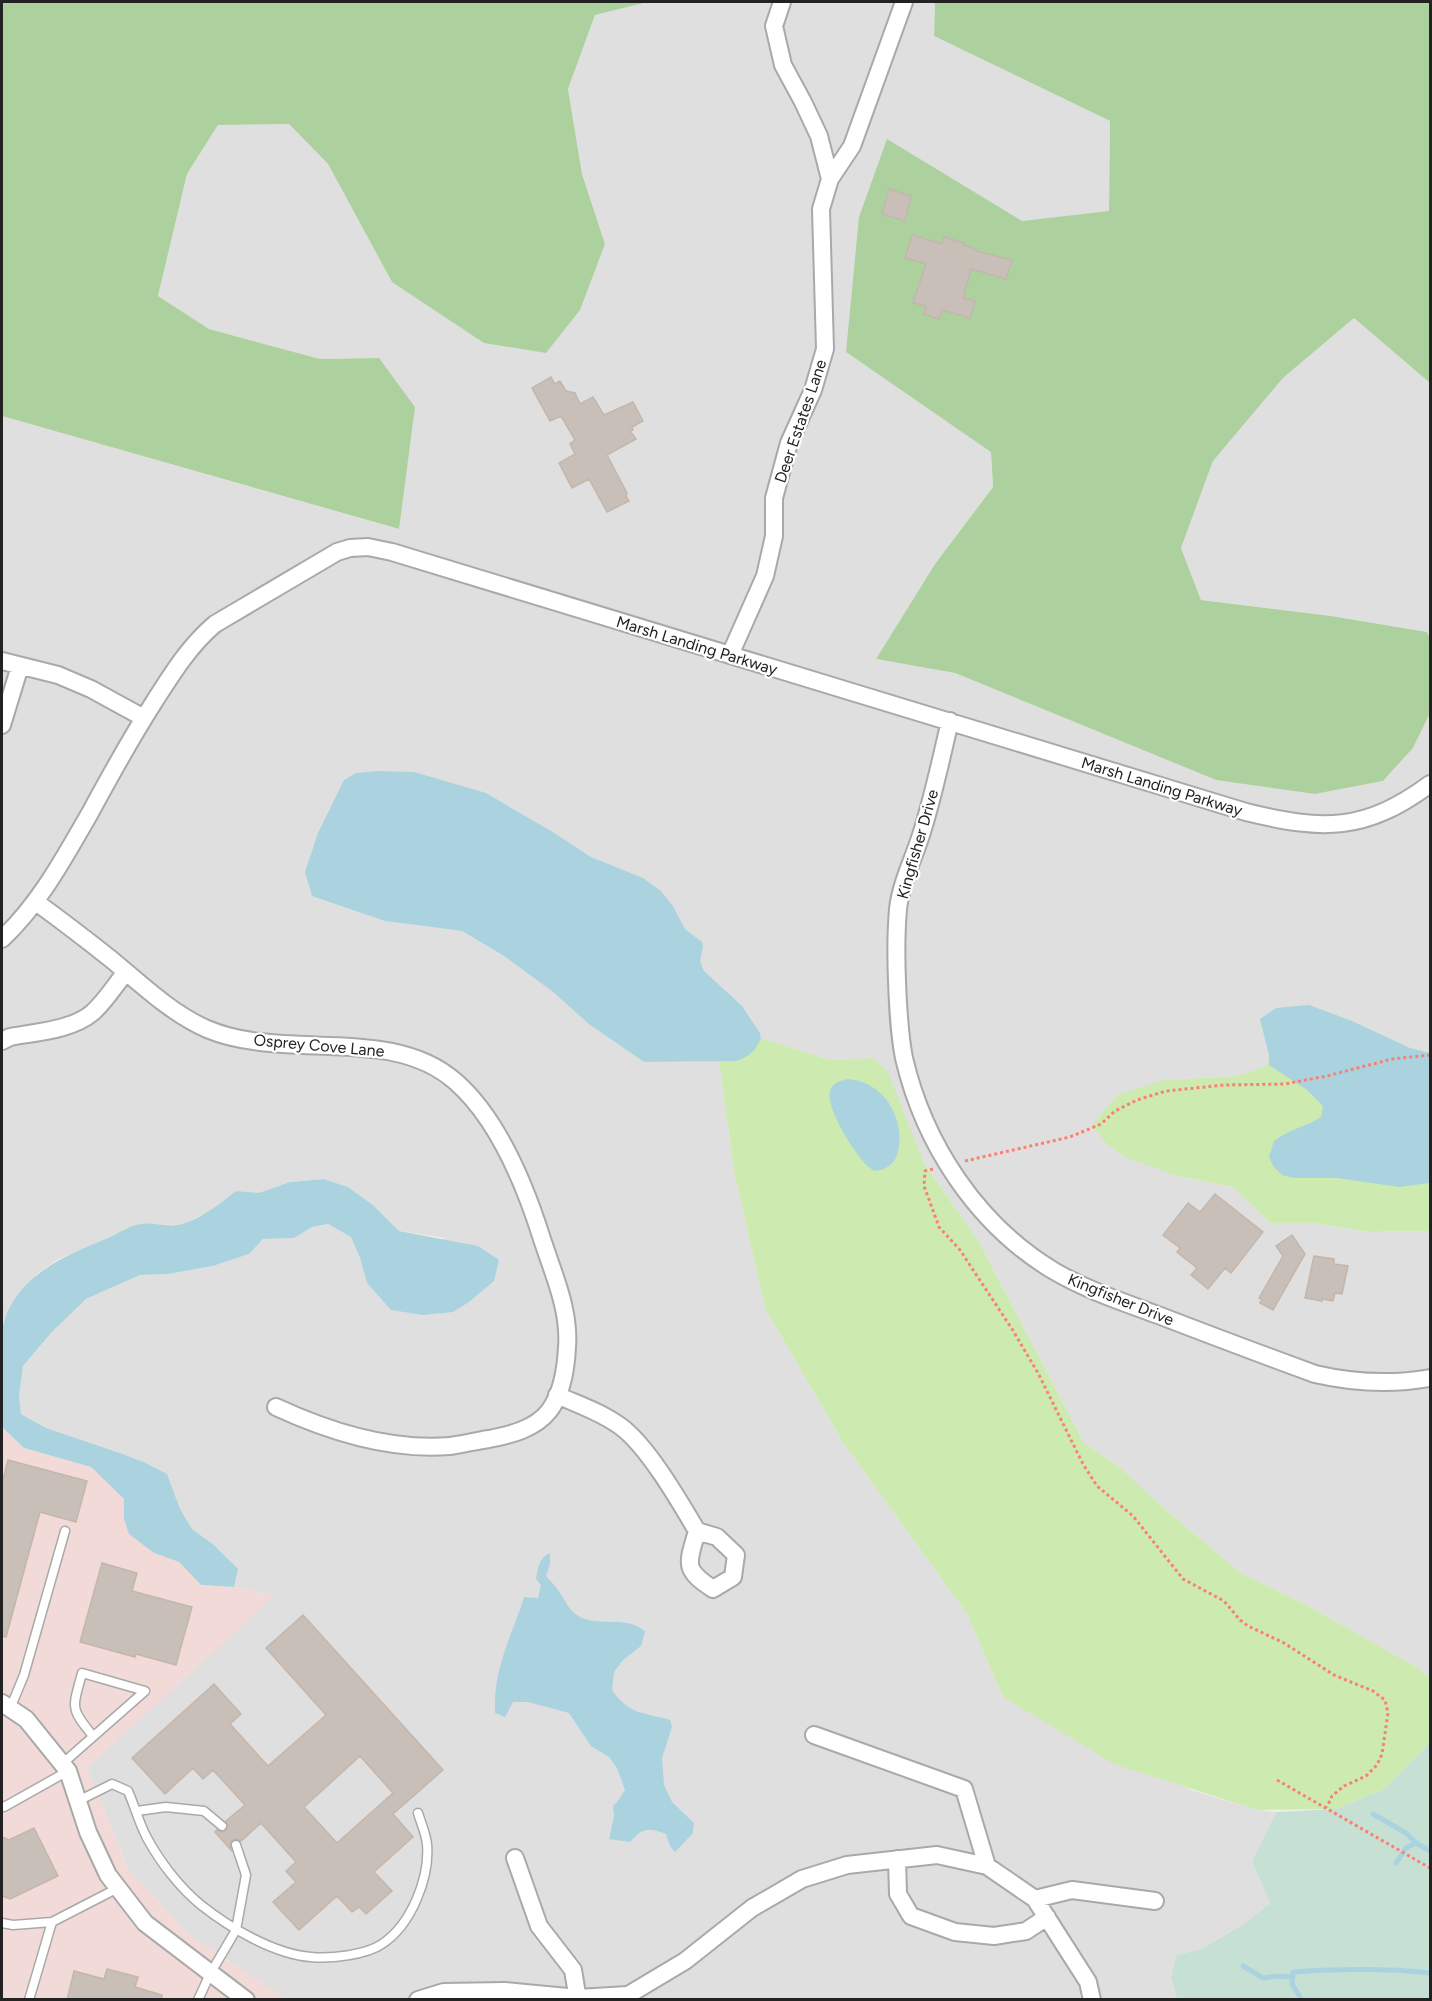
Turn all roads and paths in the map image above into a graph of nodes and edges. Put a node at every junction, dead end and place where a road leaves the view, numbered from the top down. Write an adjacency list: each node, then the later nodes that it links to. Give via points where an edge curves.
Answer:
1 (782, 2): 3 (street, via 774,27 783,65 819,136)
2 (904, 2): 3 (street, Deer Estates Lane, via 852,146)
3 (830, 179): 4 (street, Deer Estates Lane, via 821,209 825,349 813,390 789,442 774,498 774,536 765,576)
4 (730, 655): 7 (street, Marsh Landing Parkway, via 392,552 350,548 325,558 200,636); 8 (street, Marsh Landing Parkway)
5 (2, 661): 6 (street)
6 (20, 666): 7 (street, via 58,675); 9 (street)
7 (144, 718): 11 (street, via 56,874)
8 (950, 721): 10 (street, Marsh Landing Parkway, via 1246,812 1313,825 1364,820); 16 (street, Kingfisher Drive, via 902,891 896,956 904,1057 925,1121)
9 (2, 725)
10 (1431, 784)
11 (36, 902): 12 (street); 13 (street, Osprey Cove Lane)
12 (2, 939)
13 (126, 972): 14 (street, via 82,1020); 18 (street, Osprey Cove Lane, via 172,1010 224,1035 259,1042 389,1050 427,1063 471,1096 487,1116 518,1175 563,1306 567,1349)
14 (2, 1041)
15 (1431, 1055): 16 (path, via 1392,1059 1285,1084 1166,1090 1137,1100 1115,1111 1101,1124 1070,1137)
16 (948, 1165): 17 (street, Kingfisher Drive, via 993,1223 1022,1249 1091,1290 1315,1374 1375,1383); 29 (path, via 925,1171 924,1185 939,1227 960,1250 1012,1329 1097,1486 1133,1516 1184,1578 1224,1601 1248,1626 1385,1700 1388,1713 1377,1765 1366,1776 1344,1786)
17 (1431, 1378)
18 (557, 1395): 19 (street, Osprey Cove Lane, via 549,1411 527,1428 503,1437 450,1446 381,1442 340,1433); 21 (street, via 605,1416 638,1442)
19 (276, 1407)
20 (65, 1531): 22 (lane, via 24,1675)
21 (697, 1531)
22 (6, 1706): 25 (street, via 26,1719)
23 (814, 1735): 36 (street, via 964,1789)
24 (93, 1736): 24 (lane, via 111,1721 145,1690 82,1673 74,1706); 25 (lane)
25 (65, 1767): 27 (street); 28 (lane)
26 (1277, 1780): 29 (path)
27 (78, 1801): 30 (lane, via 112,1784 128,1791); 38 (street, via 88,1832)
28 (2, 1806)
29 (1326, 1807): 37 (path)
30 (137, 1811): 32 (lane, via 166,1807 204,1811); 44 (lane, via 147,1838 171,1875 200,1904)
31 (418, 1814): 44 (lane, via 427,1844 424,1880 408,1919 382,1945 350,1955 311,1958 272,1947)
32 (222, 1826)
33 (236, 1845): 44 (lane, via 246,1875)
34 (515, 1858): 46 (street, via 539,1926 573,1970)
35 (897, 1859): 36 (street, via 937,1855); 41 (street, via 898,1894 911,1916 955,1932 994,1936 1026,1931); 46 (street, via 847,1865 802,1880 752,1908 685,1961 628,1995)
36 (987, 1866): 39 (street)
37 (1431, 1868)
38 (118, 1888): 42 (lane); 45 (street, via 145,1923)
39 (1035, 1899): 40 (street, via 1072,1890); 41 (street)
40 (1155, 1901)
41 (1047, 1917): 51 (street, via 1088,1982)
42 (52, 1922): 43 (lane); 47 (lane)
43 (2, 1923)
44 (236, 1930): 45 (lane)
45 (210, 1974): 48 (lane); 49 (street)
46 (578, 1999): 50 (street, via 505,1990 444,1992)
47 (29, 2000)
48 (198, 2000)
49 (246, 2000)
50 (418, 2000)
51 (1092, 2000)

